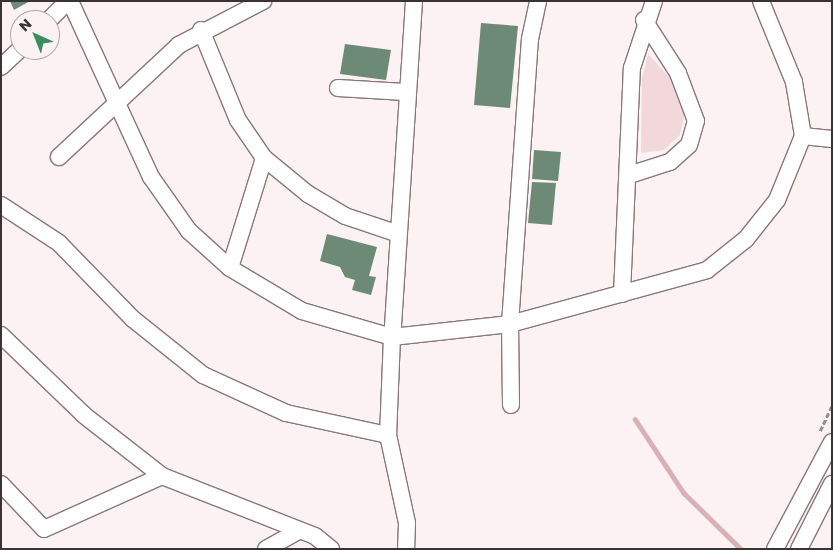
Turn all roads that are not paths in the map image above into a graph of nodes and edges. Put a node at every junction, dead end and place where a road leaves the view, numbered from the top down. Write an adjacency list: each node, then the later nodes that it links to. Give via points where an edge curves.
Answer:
1 (69, 1): 7 (street); 12 (street)
2 (262, 1): 9 (street)
3 (414, 1): 11 (street)
4 (538, 1): 22 (street, via 530,39)
5 (654, 1): 8 (street)
6 (760, 1): 13 (street, via 794,82)
7 (60, 10)
8 (644, 20): 17 (street, via 632,68); 17 (street, via 678,74 696,121 689,145 670,162)
9 (201, 30): 12 (street, via 179,45); 16 (street, via 238,120)
10 (338, 88): 11 (street)
11 (405, 92): 19 (street)
12 (116, 106): 15 (street); 20 (street, via 151,177 189,231)
13 (802, 136): 14 (street); 21 (street, via 777,200 746,239 707,270)
14 (832, 139)
15 (59, 157)
16 (264, 158): 19 (street, via 308,194 345,216); 20 (street)
17 (630, 175): 21 (street)
18 (1, 205): 26 (street, via 59,243 133,319 203,375 286,413)
19 (396, 233): 24 (street)
20 (230, 268): 24 (street, via 302,311)
21 (622, 294): 22 (street)
22 (510, 324): 24 (street); 25 (street)
23 (1, 335): 28 (street, via 84,415)
24 (392, 337): 26 (street)
25 (510, 405)
26 (388, 435): 35 (street, via 407,523)
27 (832, 442): 32 (street)
28 (162, 476): 29 (street, via 44,529); 31 (street)
29 (1, 484)
30 (832, 484): 36 (street)
31 (299, 531): 33 (street); 34 (street, via 315,536)
32 (779, 548)
33 (266, 549)
34 (331, 549)
35 (406, 549)
36 (799, 549)

